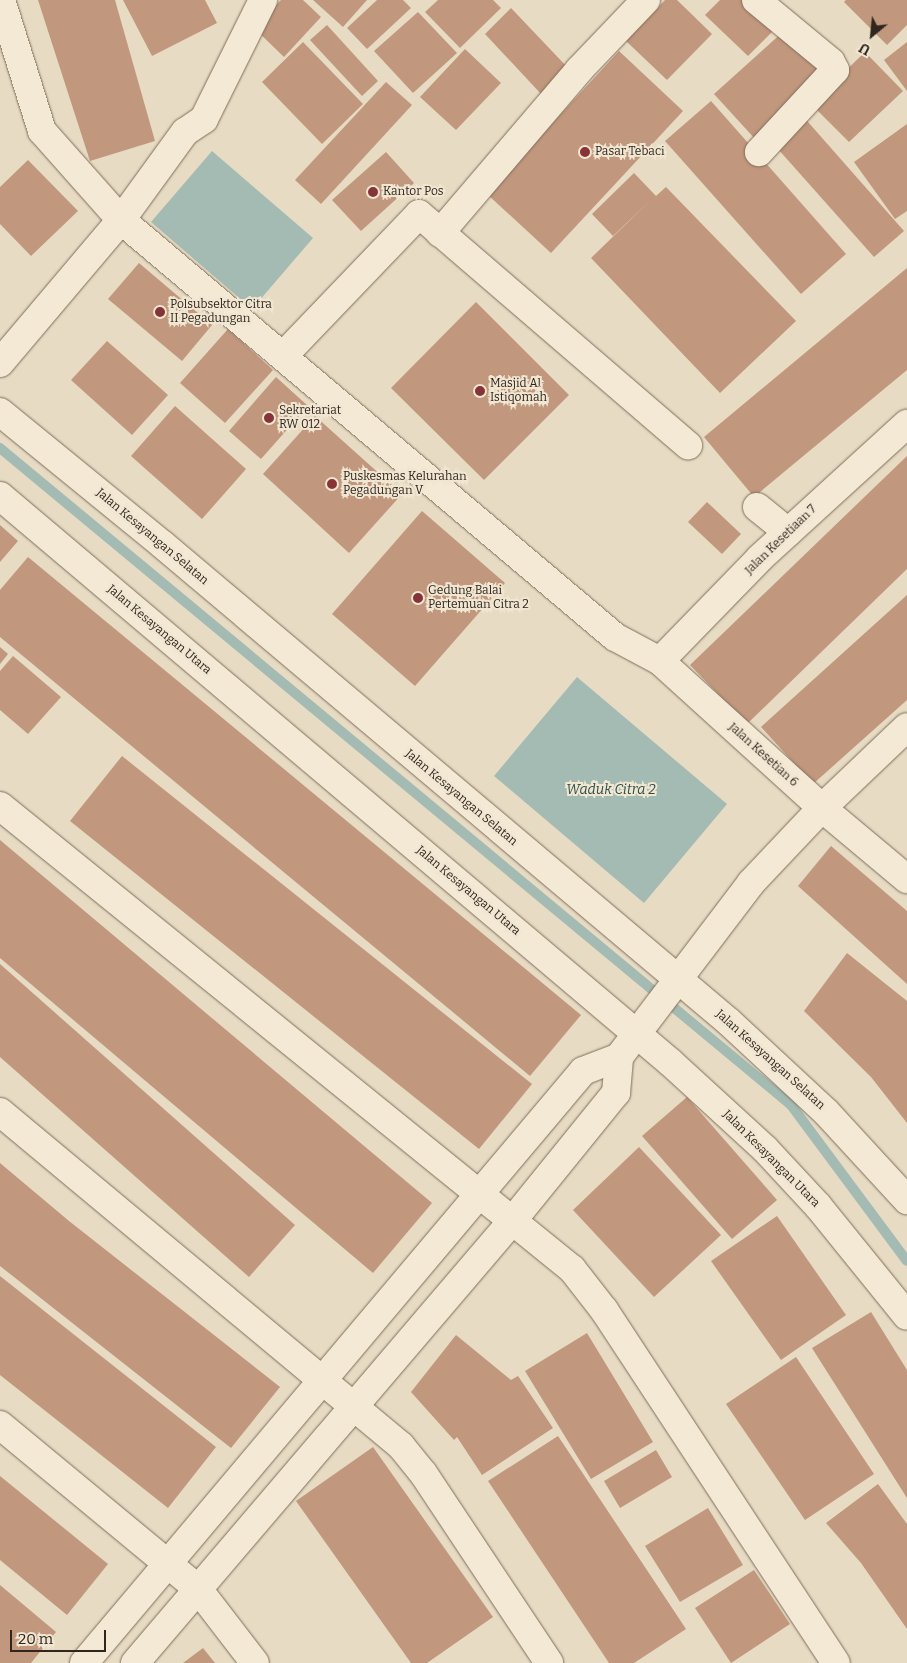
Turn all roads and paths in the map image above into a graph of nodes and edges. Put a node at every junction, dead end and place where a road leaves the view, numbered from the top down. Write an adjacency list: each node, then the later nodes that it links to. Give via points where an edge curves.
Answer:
1 (1, 0): 6 (street, Jalan Kesetian 6, via 42,131)
2 (263, 0): 6 (street, via 204,119 185,132)
3 (646, 0): 7 (street, via 579,70)
4 (756, 0): 5 (street, via 831,62 835,70)
5 (759, 152)
6 (121, 220): 8 (street, Jalan Kesetian 6); 9 (street)
7 (440, 233): 8 (street, via 419,214); 12 (street)
8 (284, 355): 16 (street, Jalan Kesetian 6, via 615,637)
9 (0, 363)
10 (0, 412): 21 (street, Jalan Kesayangan Selatan)
11 (907, 424): 15 (street, Jalan Kesetiaan 7)
12 (688, 445)
13 (0, 496): 22 (street, Jalan Kesayangan Utara)
14 (757, 507): 15 (street)
15 (788, 532): 16 (street, Jalan Kesetiaan 7)
16 (660, 661): 19 (street, Jalan Kesetian 6)
17 (907, 727): 19 (street)
18 (0, 806): 25 (street)
19 (822, 808): 20 (street, Jalan Kesetian 6); 21 (street, via 751,883)
20 (907, 879)
21 (673, 983): 22 (street); 26 (street, Jalan Kesayangan Selatan, via 826,1112)
22 (639, 1029): 23 (street); 28 (street, Jalan Kesayangan Utara, via 765,1149 853,1246)
23 (619, 1057): 25 (street, via 583,1071); 27 (street, via 616,1093)
24 (0, 1112): 29 (street)
25 (482, 1194): 27 (street); 29 (street)
26 (907, 1200)
27 (513, 1220): 30 (street); 38 (street, via 572,1269 604,1310)
28 (907, 1316)
29 (325, 1381): 30 (street); 32 (street)
30 (354, 1405): 33 (street); 37 (street, via 401,1446 423,1473)
31 (0, 1425): 32 (street)
32 (168, 1564): 33 (street); 34 (street)
33 (198, 1589): 35 (street); 36 (street)
34 (84, 1663)
35 (135, 1663)
36 (255, 1663)
37 (549, 1663)
38 (836, 1663)

